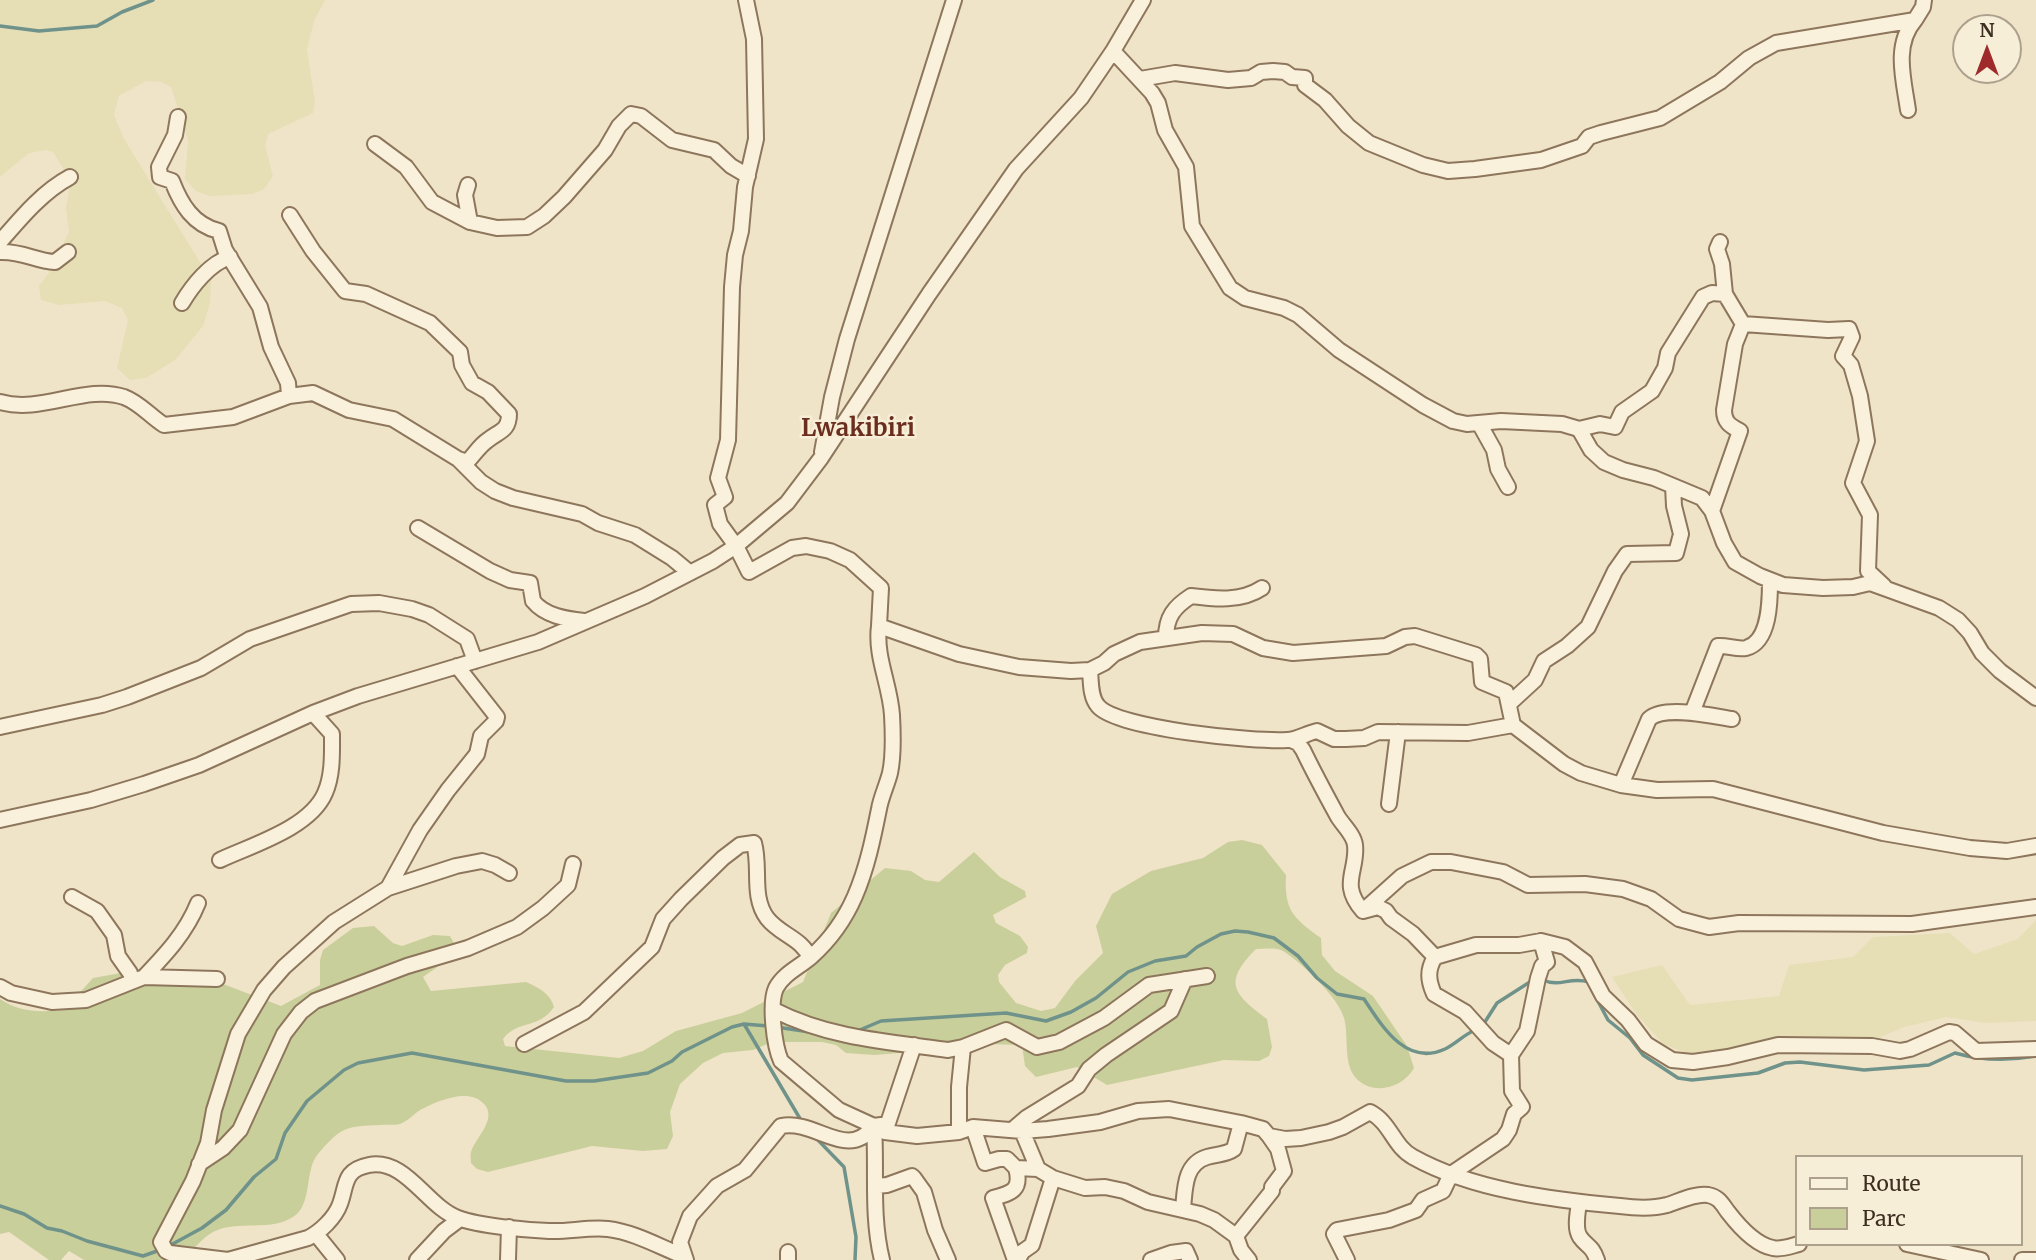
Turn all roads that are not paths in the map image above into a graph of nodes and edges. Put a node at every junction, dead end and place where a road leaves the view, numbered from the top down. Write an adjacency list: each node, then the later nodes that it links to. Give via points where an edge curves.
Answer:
1 (746, 0): 11 (street, via 756,80 756,139)
2 (954, 0): 28 (street, via 846,339)
3 (1924, 0): 5 (street)
4 (1143, 2): 6 (street)
5 (1915, 20): 7 (street, via 1776,43 1660,118 1589,137 1582,146 1541,160 1475,169 1448,171 1423,166 1369,143 1305,85 1305,78 1285,72 1228,80 1175,74); 8 (street, via 1907,29 1901,55)
6 (1113, 51): 7 (street); 28 (street, via 1081,98 1016,169)
7 (1140, 79): 26 (street, via 1158,103 1165,130 1186,167 1192,226 1230,288 1245,298 1298,316 1339,350 1441,415)
8 (1908, 110)
9 (178, 117): 20 (street, via 175,135 159,167 160,177 172,181 198,223 219,231)
10 (375, 144): 15 (street, via 406,167 432,202)
11 (748, 176): 15 (street, via 714,150 672,139 631,114 564,197 536,221 527,227 497,228); 34 (street, via 731,297 728,440 718,478 725,497 715,505 720,524)
12 (70, 177): 16 (street, via 42,197)
13 (468, 185): 15 (street, via 465,195)
14 (290, 215): 29 (street, via 345,291 366,294 430,323 460,352 472,383 509,414 503,432 486,440 467,462)
15 (470, 222)
16 (0, 242)
17 (1720, 242): 21 (street, via 1717,249)
18 (0, 252): 19 (street, via 55,262)
19 (68, 252)
20 (230, 257): 22 (street, via 203,276); 24 (street, via 260,307)
21 (1725, 294): 23 (street); 27 (street, via 1703,297 1668,353 1652,391 1622,412 1615,427 1600,424)
22 (182, 303)
23 (1743, 324): 32 (street, via 1724,410 1724,418 1740,431); 37 (street, via 1849,329 1852,337 1843,356 1851,365 1860,396 1867,441 1853,484 1870,515 1868,570)
24 (289, 396): 25 (street, via 233,417 164,425 140,405 116,395 87,395 39,405); 29 (street, via 313,393 349,410 393,419)
25 (0, 402)
26 (1479, 423): 27 (street, via 1536,422); 31 (street)
27 (1579, 429): 30 (street, via 1604,462)
28 (821, 457): 34 (street, via 786,503)
29 (458, 459): 35 (street, via 495,491 582,514 635,535)
30 (1673, 486): 32 (street, via 1702,498); 46 (street, via 1681,534 1676,554 1627,554 1588,627 1544,661 1535,680)
31 (1508, 487)
32 (1712, 511): 36 (street, via 1735,562)
33 (418, 528): 39 (street, via 490,571 530,583 533,601 549,613)
34 (736, 546): 35 (street); 40 (street, via 748,572 800,546 825,549 850,560 881,587)
35 (690, 573): 39 (street)
36 (1770, 581): 37 (street, via 1802,587 1870,583); 48 (street, via 1763,633 1742,649 1718,646)
37 (1885, 587): 45 (street, via 1958,620 1982,653)
38 (1262, 588): 41 (street, via 1249,596 1191,596 1176,605 1166,622)
39 (587, 622): 42 (street)
40 (879, 626): 44 (street, via 1006,665); 68 (street, via 878,653 892,717 890,772 855,895 842,922)
41 (1166, 638): 44 (street, via 1127,647); 46 (street, via 1233,634 1263,648 1293,653 1385,646 1415,636 1476,655 1482,682 1506,692)
42 (475, 661): 43 (street); 51 (street, via 467,639 429,615 379,603 351,604 250,639 201,668 127,697)
43 (457, 666): 47 (street); 61 (street, via 496,722 481,736 477,754 420,830)
44 (1090, 670): 53 (street, via 1093,696 1110,715 1241,739)
45 (2036, 698)
46 (1510, 703): 50 (street)
47 (313, 713): 56 (street, via 199,765 91,800); 58 (street, via 332,734 329,779 321,800 293,824)
48 (1692, 713): 49 (street); 54 (street, via 1661,713 1649,719)
49 (1732, 719)
50 (1513, 725): 52 (street, via 1468,733); 54 (street, via 1564,764)
51 (0, 727)
52 (1398, 732): 53 (street, via 1334,739 1317,731); 55 (street)
53 (1291, 740): 65 (street, via 1303,750 1353,838 1351,891)
54 (1621, 785): 57 (street, via 1713,789 1883,833 1970,848 2007,851)
55 (1389, 804)
56 (0, 820)
57 (2036, 846)
58 (220, 860)
59 (573, 864): 85 (street, via 568,885 517,927 316,1001 301,1012 284,1034 240,1130)
60 (509, 873): 61 (street, via 482,861)
61 (388, 888): 85 (street, via 334,922 264,990 238,1034)
62 (72, 897): 69 (street, via 97,911 114,935 118,956)
63 (198, 904): 69 (street, via 191,921)
64 (2036, 907): 65 (street, via 1912,924 1740,923 1709,927 1679,919 1651,899 1623,889 1528,885 1503,872 1431,862 1402,876)
65 (1363, 911): 67 (street, via 1378,907 1386,911)
66 (1541, 941): 67 (street, via 1476,945); 78 (street, via 1575,953 1585,962 1602,996 1646,1044 1672,1060 1728,1057 1778,1045 1872,1046 1900,1051 1949,1032 1976,1051); 79 (street, via 1547,962 1538,978 1527,1031)
67 (1435, 957): 79 (street, via 1428,975 1434,994 1465,1012 1493,1043)
68 (810, 958): 74 (street, via 777,986); 75 (street, via 805,946 768,918 758,901 754,844 740,845 681,899 663,919 652,947 584,1012)
69 (137, 975): 71 (street); 73 (street, via 86,1000 52,1002)
70 (1207, 976): 72 (street)
71 (217, 979)
72 (1185, 979): 77 (street, via 1149,985 1104,1018 1059,1042 1037,1047 1006,1030); 83 (street, via 1171,1011 1106,1055 1078,1086 1026,1118)
73 (0, 987)
74 (774, 1010): 76 (street, via 846,1036); 81 (street, via 774,1038 781,1061 838,1110)
75 (524, 1044)
76 (914, 1045): 77 (street, via 948,1050); 81 (street)
77 (962, 1047): 82 (street, via 959,1087)
78 (2036, 1049)
79 (1511, 1055): 88 (street, via 1512,1091 1522,1107 1503,1139)
80 (1241, 1123): 83 (street, via 1153,1109 1066,1128); 84 (street, via 1263,1129); 92 (street, via 1234,1149 1204,1157 1188,1173)
81 (879, 1129): 82 (street, via 917,1136); 90 (street); 99 (street, via 853,1142 805,1126 781,1126 745,1170 717,1186 690,1216 680,1242)
82 (966, 1130): 83 (street); 86 (street, via 985,1163 1007,1159)
83 (1017, 1130): 87 (street)
84 (1269, 1136): 88 (street, via 1314,1136 1370,1112 1383,1120 1410,1156); 96 (street, via 1284,1171)
85 (198, 1164): 95 (street, via 164,1247 178,1255 228,1260)
86 (1016, 1168): 87 (street); 105 (street, via 1016,1187 993,1198)
87 (1038, 1168): 89 (street)
88 (1451, 1174): 91 (street); 109 (street, via 1443,1191 1423,1200 1416,1210 1337,1230 1334,1234)
89 (1053, 1178): 92 (street, via 1085,1188 1124,1191); 105 (street, via 1032,1245)
90 (876, 1186): 103 (street, via 874,1223); 104 (street, via 914,1178 924,1192)
91 (1578, 1202): 97 (street, via 1658,1207 1711,1195 1764,1246); 110 (street, via 1577,1230)
92 (1182, 1209): 96 (street, via 1214,1220)
93 (460, 1219): 94 (street); 95 (street, via 396,1169 369,1165 347,1177 340,1204); 101 (street)
94 (509, 1227): 99 (street, via 607,1229); 102 (street)
95 (316, 1234): 100 (street)
96 (1236, 1236): 108 (street)
97 (1794, 1245)
98 (1917, 1246): 111 (street)
99 (685, 1258)
100 (337, 1260)
101 (417, 1260)
102 (509, 1260)
103 (882, 1260)
104 (948, 1260)
105 (1016, 1260)
106 (1151, 1260): 107 (street, via 1186,1251)
107 (1190, 1260)
108 (1249, 1260)
109 (1347, 1260)
110 (1597, 1260)
111 (1981, 1260)

